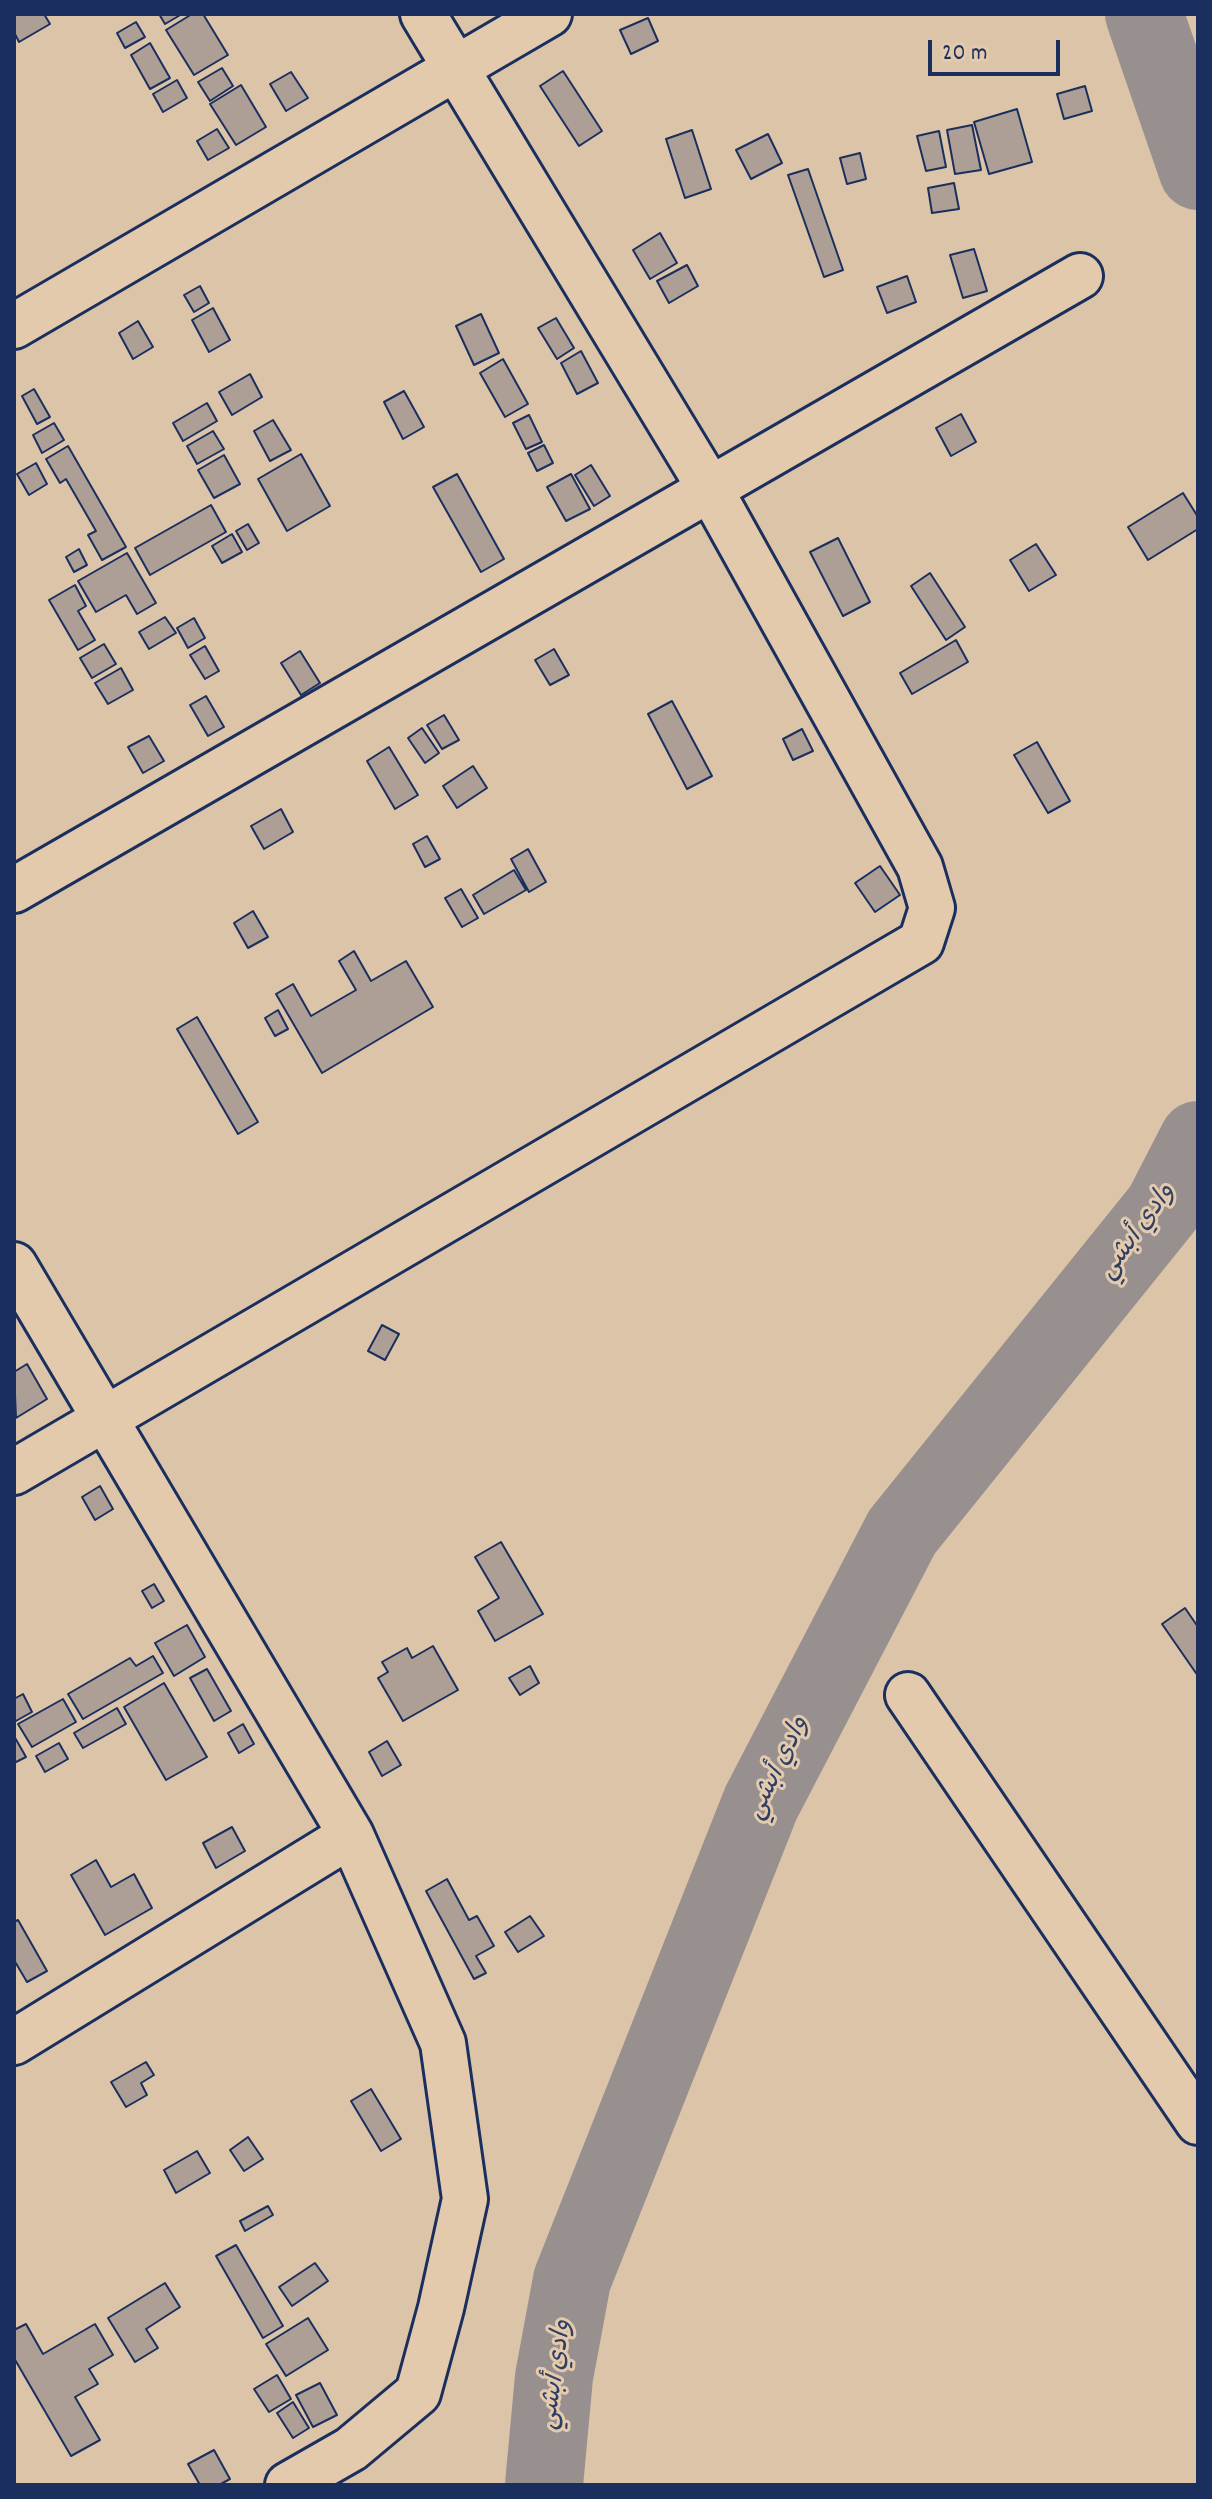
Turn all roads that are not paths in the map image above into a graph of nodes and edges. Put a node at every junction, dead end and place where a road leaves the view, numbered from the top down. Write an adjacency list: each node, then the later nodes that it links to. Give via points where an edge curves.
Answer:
1 (423, 14): 3 (street)
2 (549, 14): 3 (street)
3 (454, 69): 5 (street); 6 (street)
4 (1080, 276): 6 (street)
5 (14, 326)
6 (709, 487): 7 (street); 9 (street, via 920,867 932,908 921,942)
7 (14, 890)
8 (14, 1265): 9 (street)
9 (102, 1420): 10 (street); 12 (street)
10 (14, 1472)
11 (908, 1695): 14 (street)
12 (351, 1835): 13 (street); 15 (street, via 443,2043 465,2199 418,2393 351,2449)
13 (14, 2042)
14 (1198, 2122)
15 (288, 2485)

